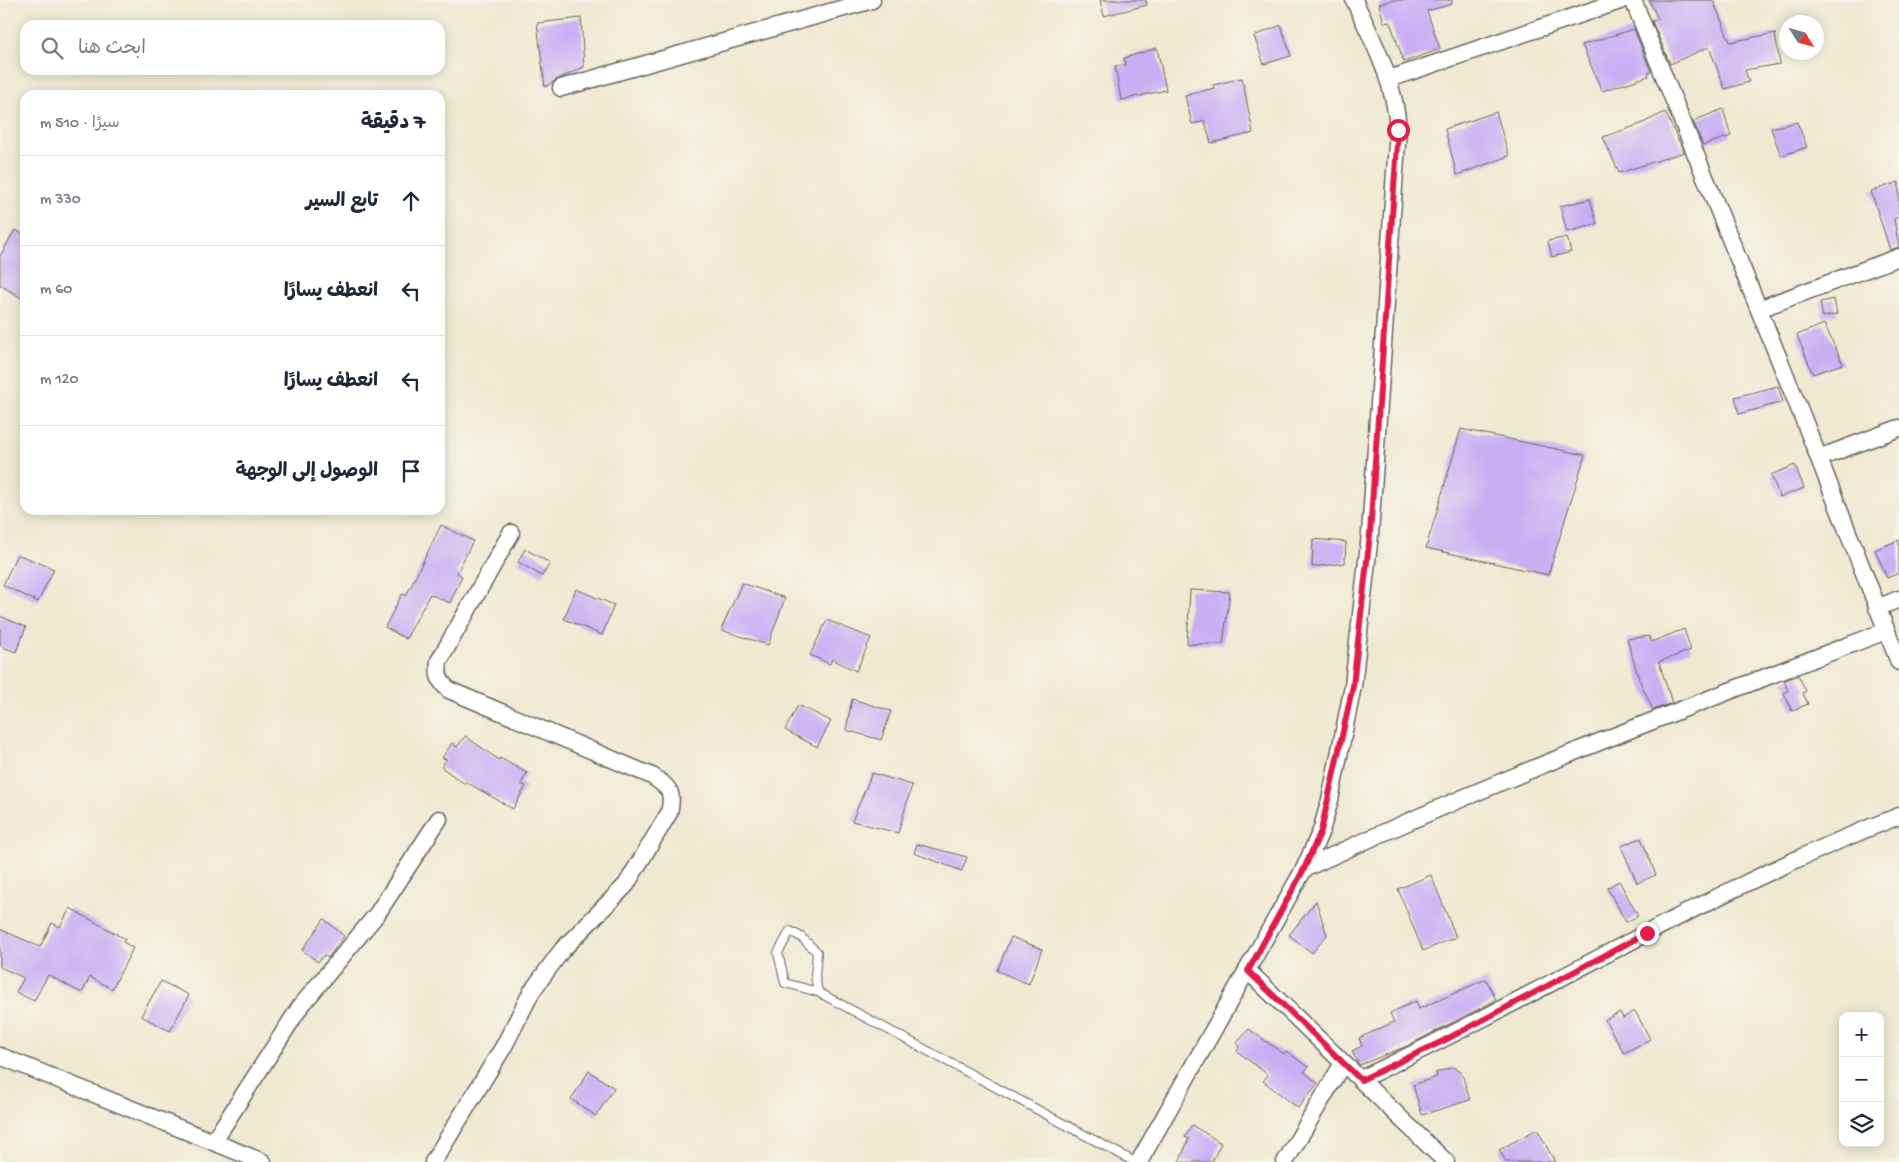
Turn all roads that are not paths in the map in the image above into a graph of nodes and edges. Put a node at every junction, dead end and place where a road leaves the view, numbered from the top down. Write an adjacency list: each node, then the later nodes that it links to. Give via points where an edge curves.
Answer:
1 (872, 0): 6 (street)
2 (1354, 0): 5 (street)
3 (1623, 0): 5 (street)
4 (1634, 0): 8 (street)
5 (1390, 79): 18 (street, via 1397,106 1398,130 1370,534 1353,686 1321,831)
6 (561, 88)
7 (1899, 257): 8 (street)
8 (1759, 309): 10 (street)
9 (1899, 428): 10 (street)
10 (1819, 458): 13 (street)
11 (511, 533): 27 (street, via 440,661 440,682 449,690 652,776 668,787 672,800 669,814 626,885 562,950 532,991 504,1046)
12 (1899, 600): 13 (street)
13 (1877, 608): 14 (street)
14 (1886, 631): 15 (street); 18 (street, via 1610,737 1402,823)
15 (1899, 662)
16 (1899, 816): 23 (street, via 1833,842 1771,872)
17 (438, 819): 24 (street, via 377,914 300,1007)
18 (1304, 869): 19 (street)
19 (1248, 971): 22 (street); 25 (street)
20 (818, 992): 20 (lane, via 785,983 778,953 790,931 817,952 815,976); 25 (lane)
21 (0, 1056): 24 (street)
22 (1343, 1062): 23 (street); 28 (street)
23 (1361, 1080): 29 (street)
24 (214, 1142): 26 (street)
25 (1141, 1161)
26 (263, 1162)
27 (433, 1162)
28 (1285, 1162)
29 (1445, 1162)

